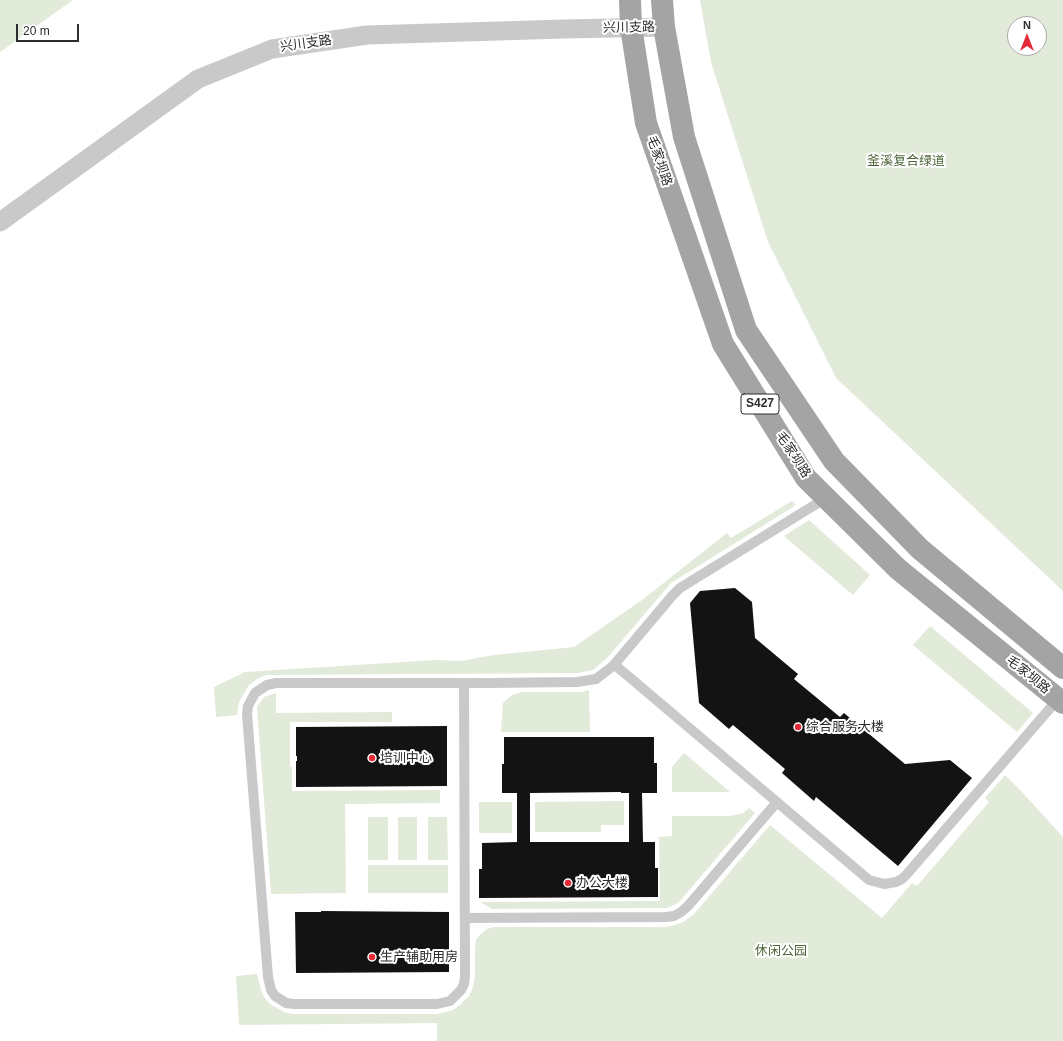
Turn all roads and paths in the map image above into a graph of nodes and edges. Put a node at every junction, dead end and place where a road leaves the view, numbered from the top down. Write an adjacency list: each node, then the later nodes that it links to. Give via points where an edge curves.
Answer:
1 (630, 0): 3 (main road, 毛家坝路 / S427)
2 (662, 0): 4 (main road, S427)
3 (632, 27): 4 (street, 兴川支路); 5 (street, 兴川支路, via 367,35 272,49 198,79); 6 (main road, 毛家坝路 / S427, via 646,123 723,344 806,478)
4 (664, 27): 8 (main road, S427, via 684,137 746,330 834,461 920,549)
5 (0, 222)
6 (826, 498): 7 (lane, via 680,588); 10 (main road, 毛家坝路 / S427, via 898,569)
7 (615, 665): 9 (lane, via 601,676 587,681); 11 (lane)
8 (1063, 668)
9 (464, 683): 12 (lane); 12 (lane, via 267,685 255,693 247,714 268,977 275,996 286,1003 294,1004 437,1004 450,1001 464,984)
10 (1061, 701): 11 (lane, via 908,874 896,882 884,884 869,880)
11 (777, 802): 12 (lane, via 688,906 674,916)
12 (465, 918)

